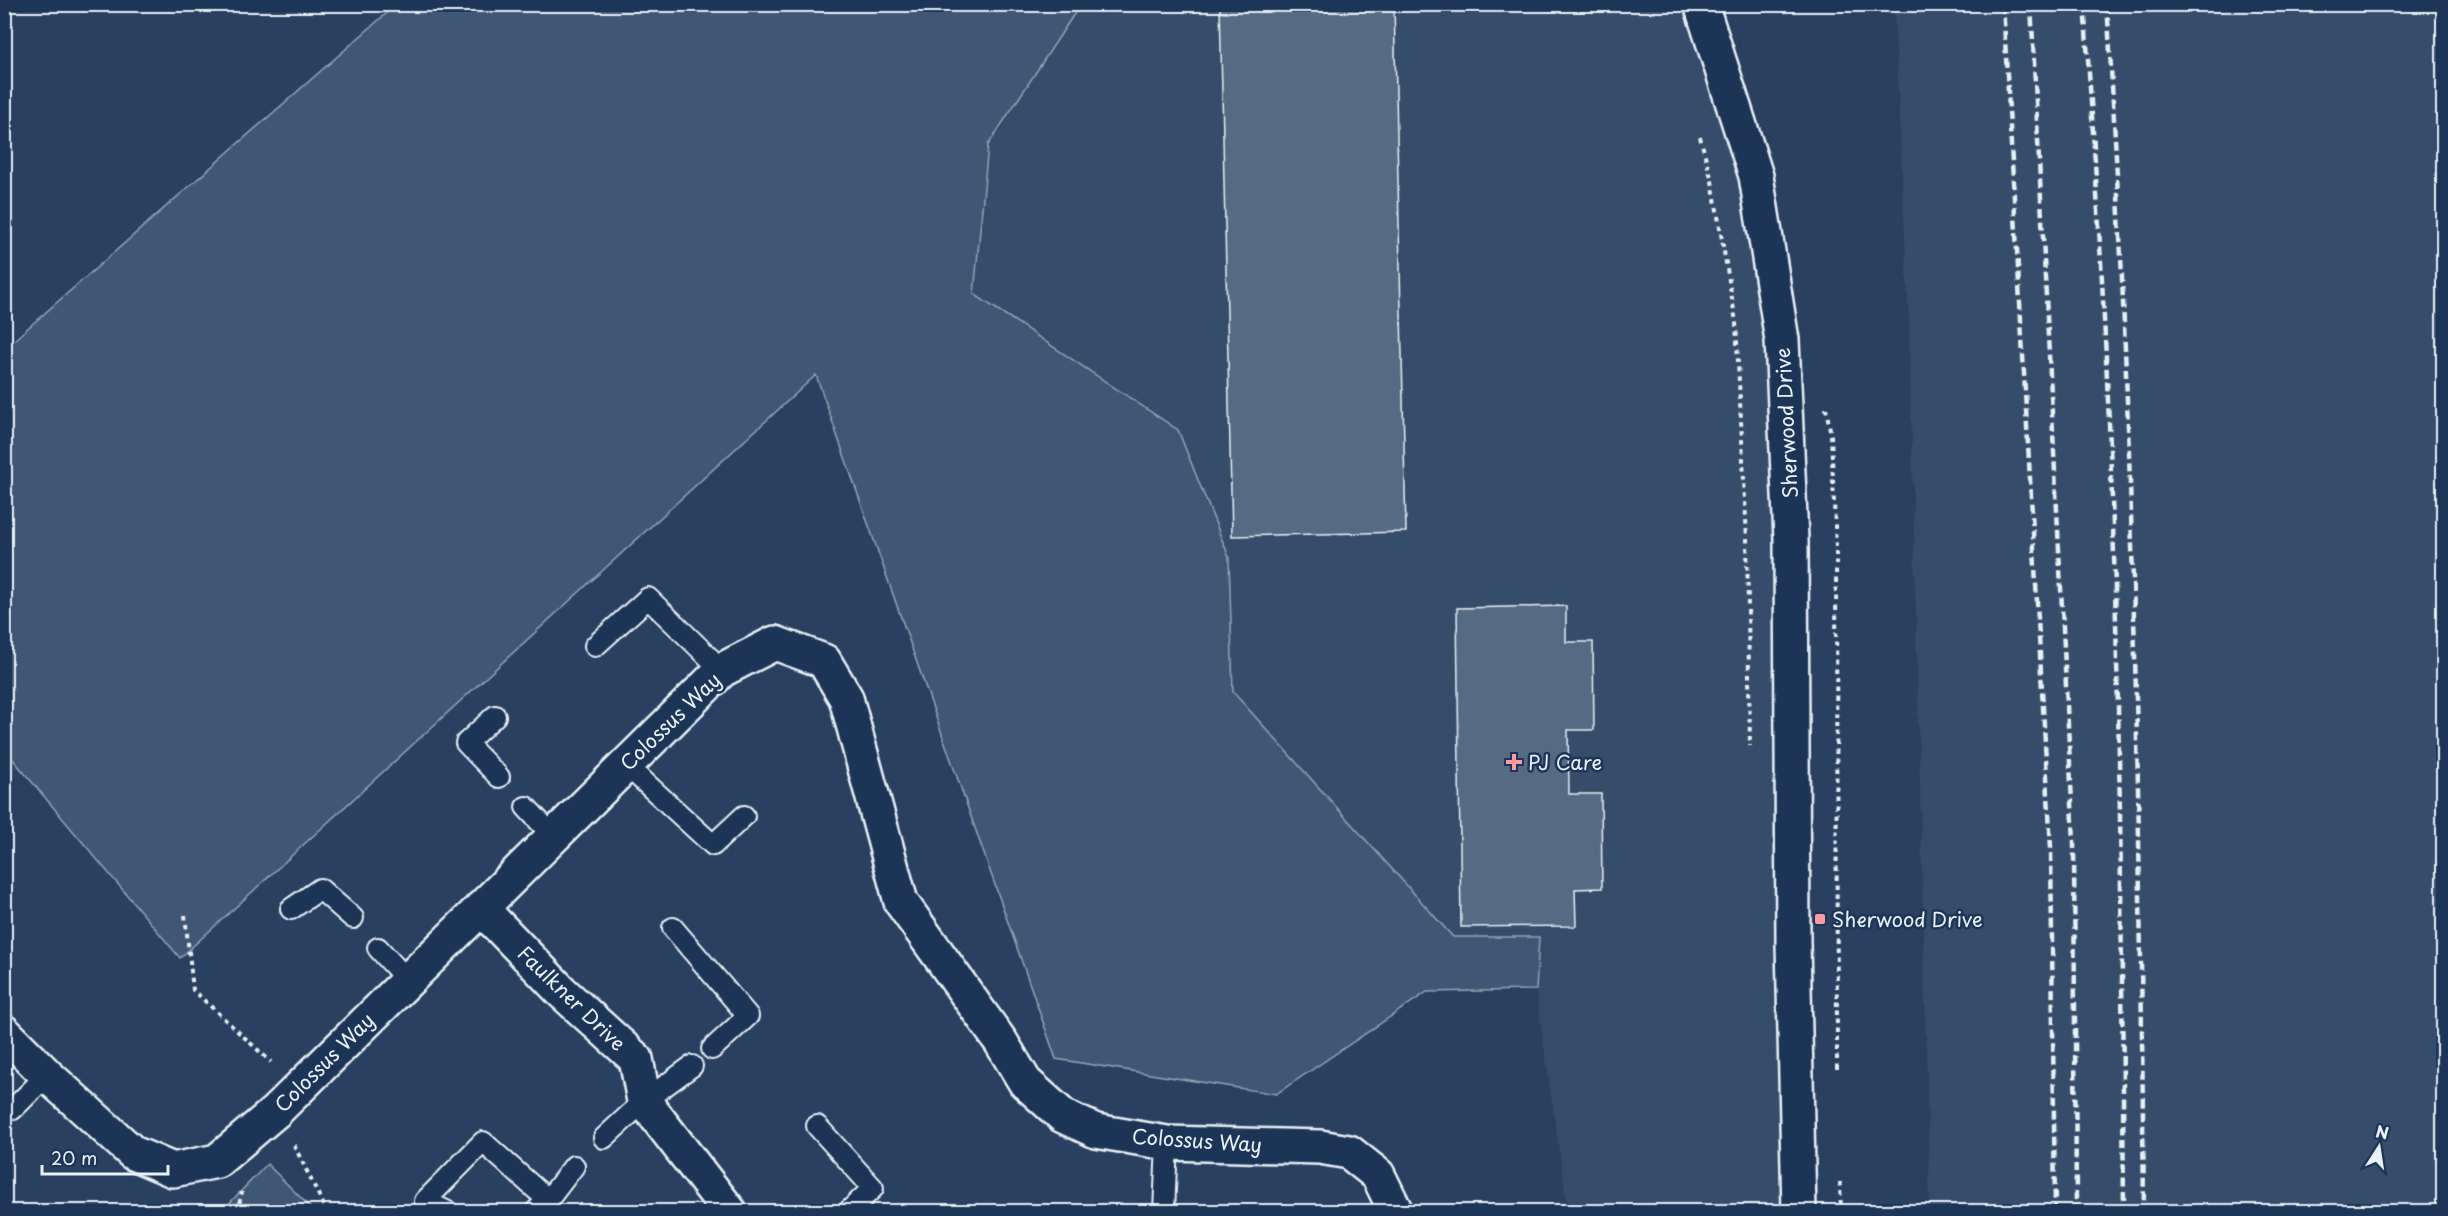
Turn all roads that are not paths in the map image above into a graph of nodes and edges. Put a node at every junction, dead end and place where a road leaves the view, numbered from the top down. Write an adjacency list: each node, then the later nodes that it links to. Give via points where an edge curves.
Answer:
1 (1701, 4): 32 (street, Sherwood Drive, via 1755,176 1782,340 1791,539)
2 (595, 646): 3 (lane, via 648,598)
3 (722, 670): 5 (street, Colossus Way); 24 (street, Colossus Way, via 775,643 824,661 846,698 901,902 1025,1082 1063,1116 1096,1131)
4 (495, 716): 6 (lane, via 466,743)
5 (626, 765): 8 (lane, via 713,845); 9 (street, Colossus Way)
6 (499, 777)
7 (526, 807): 9 (lane)
8 (744, 816)
9 (554, 837): 10 (street, Colossus Way)
10 (481, 908): 15 (street, Colossus Way); 20 (street, Faulkner Drive, via 562,992 636,1059)
11 (291, 909): 12 (lane, via 320,889)
12 (353, 918)
13 (673, 928): 17 (lane, via 747,1016)
14 (378, 948): 15 (lane)
15 (407, 980): 19 (street, Colossus Way, via 275,1112 217,1161 173,1170 133,1153)
16 (4, 1032): 19 (street, Colossus Way)
17 (712, 1049)
18 (692, 1066): 20 (lane)
19 (46, 1075): 21 (lane)
20 (644, 1101): 23 (lane); 28 (street, Faulkner Drive)
21 (13, 1108)
22 (817, 1126): 29 (lane, via 873,1188)
23 (604, 1138)
24 (1167, 1143): 30 (lane); 31 (street, Colossus Way, via 1320,1147 1349,1152 1378,1175)
25 (574, 1166): 26 (lane)
26 (541, 1206): 27 (lane, via 483,1142 425,1201)
27 (448, 1212)
28 (730, 1212)
29 (848, 1212)
30 (1164, 1212)
31 (1396, 1212)
32 (1799, 1212)

